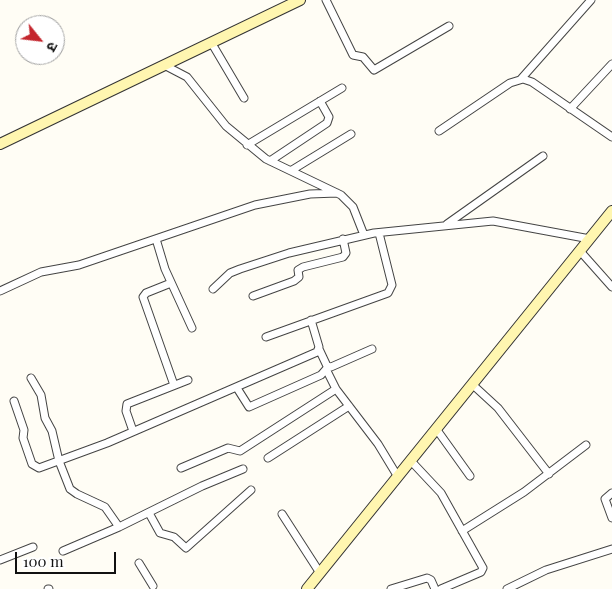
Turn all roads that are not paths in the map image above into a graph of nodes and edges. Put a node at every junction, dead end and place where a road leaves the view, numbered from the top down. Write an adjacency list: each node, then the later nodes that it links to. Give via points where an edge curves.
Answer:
1 (300, 0): 5 (main road)
2 (326, 0): 4 (street, via 353,55 363,57 374,70)
3 (592, 0): 8 (street)
4 (449, 26)
5 (211, 42): 7 (main road); 10 (street)
6 (612, 64): 12 (street)
7 (164, 65): 16 (main road); 17 (street, via 180,72 194,84 226,126)
8 (521, 80): 12 (street, via 532,82); 13 (street, via 510,83)
9 (342, 88): 11 (street)
10 (244, 98)
11 (320, 101): 17 (street); 19 (street, via 329,117 327,123)
12 (570, 109): 15 (street)
13 (439, 131)
14 (351, 134): 20 (street)
15 (612, 137)
16 (0, 144)
17 (247, 145): 19 (street)
18 (543, 156): 23 (street)
19 (270, 161): 20 (street)
20 (292, 170): 21 (street)
21 (337, 193): 25 (street, via 353,207); 26 (street, via 310,194 255,205)
22 (612, 211): 28 (main road)
23 (444, 226): 24 (street); 28 (street, via 493,221)
24 (379, 233): 25 (street); 35 (street, via 391,290)
25 (364, 235): 27 (street)
26 (156, 239): 30 (street); 33 (street, via 79,265 41,272)
27 (343, 239): 32 (street, via 240,269); 34 (street, via 344,257 298,270 299,277 294,281)
28 (590, 239): 29 (main road)
29 (580, 251): 31 (street); 44 (main road)
30 (171, 283): 36 (street); 43 (street, via 143,297)
31 (612, 287)
32 (213, 289)
33 (0, 291)
34 (253, 296)
35 (311, 320): 37 (street); 38 (street)
36 (192, 328)
37 (266, 337)
38 (319, 349): 40 (street); 45 (street)
39 (372, 349): 40 (street)
40 (328, 369): 45 (street, via 249,407); 46 (street)
41 (31, 378): 53 (street, via 41,395)
42 (188, 380): 43 (street)
43 (174, 385): 50 (street, via 126,406)
44 (473, 385): 49 (main road); 57 (street, via 498,408)
45 (236, 388): 50 (street)
46 (336, 389): 48 (street); 55 (street, via 240,451 228,448)
47 (14, 401): 53 (street, via 34,467)
48 (349, 406): 52 (street); 59 (street)
49 (437, 430): 54 (main road); 58 (street)
50 (133, 431): 53 (street)
51 (586, 445): 57 (street)
52 (268, 458)
53 (59, 461): 65 (street, via 70,488 105,507)
54 (411, 461): 59 (main road); 66 (street, via 441,493)
55 (181, 468)
56 (243, 469): 62 (street)
57 (549, 474): 66 (street)
58 (470, 476)
59 (398, 477): 72 (main road)
60 (251, 490): 62 (street, via 186,548 172,536 160,533)
61 (612, 493): 64 (street, via 605,499)
62 (149, 513): 65 (street)
63 (282, 514): 72 (street)
64 (612, 518)
65 (119, 527): 69 (street)
66 (462, 531): 77 (street, via 483,570)
67 (33, 548): 70 (street)
68 (612, 548): 78 (street, via 546,570)
69 (62, 551)
70 (0, 560)
71 (139, 563): 73 (street)
72 (320, 573): 74 (main road)
73 (151, 588)
74 (307, 589)
75 (391, 589): 76 (street, via 427,578)
76 (435, 589)
77 (441, 589)
78 (508, 589)

